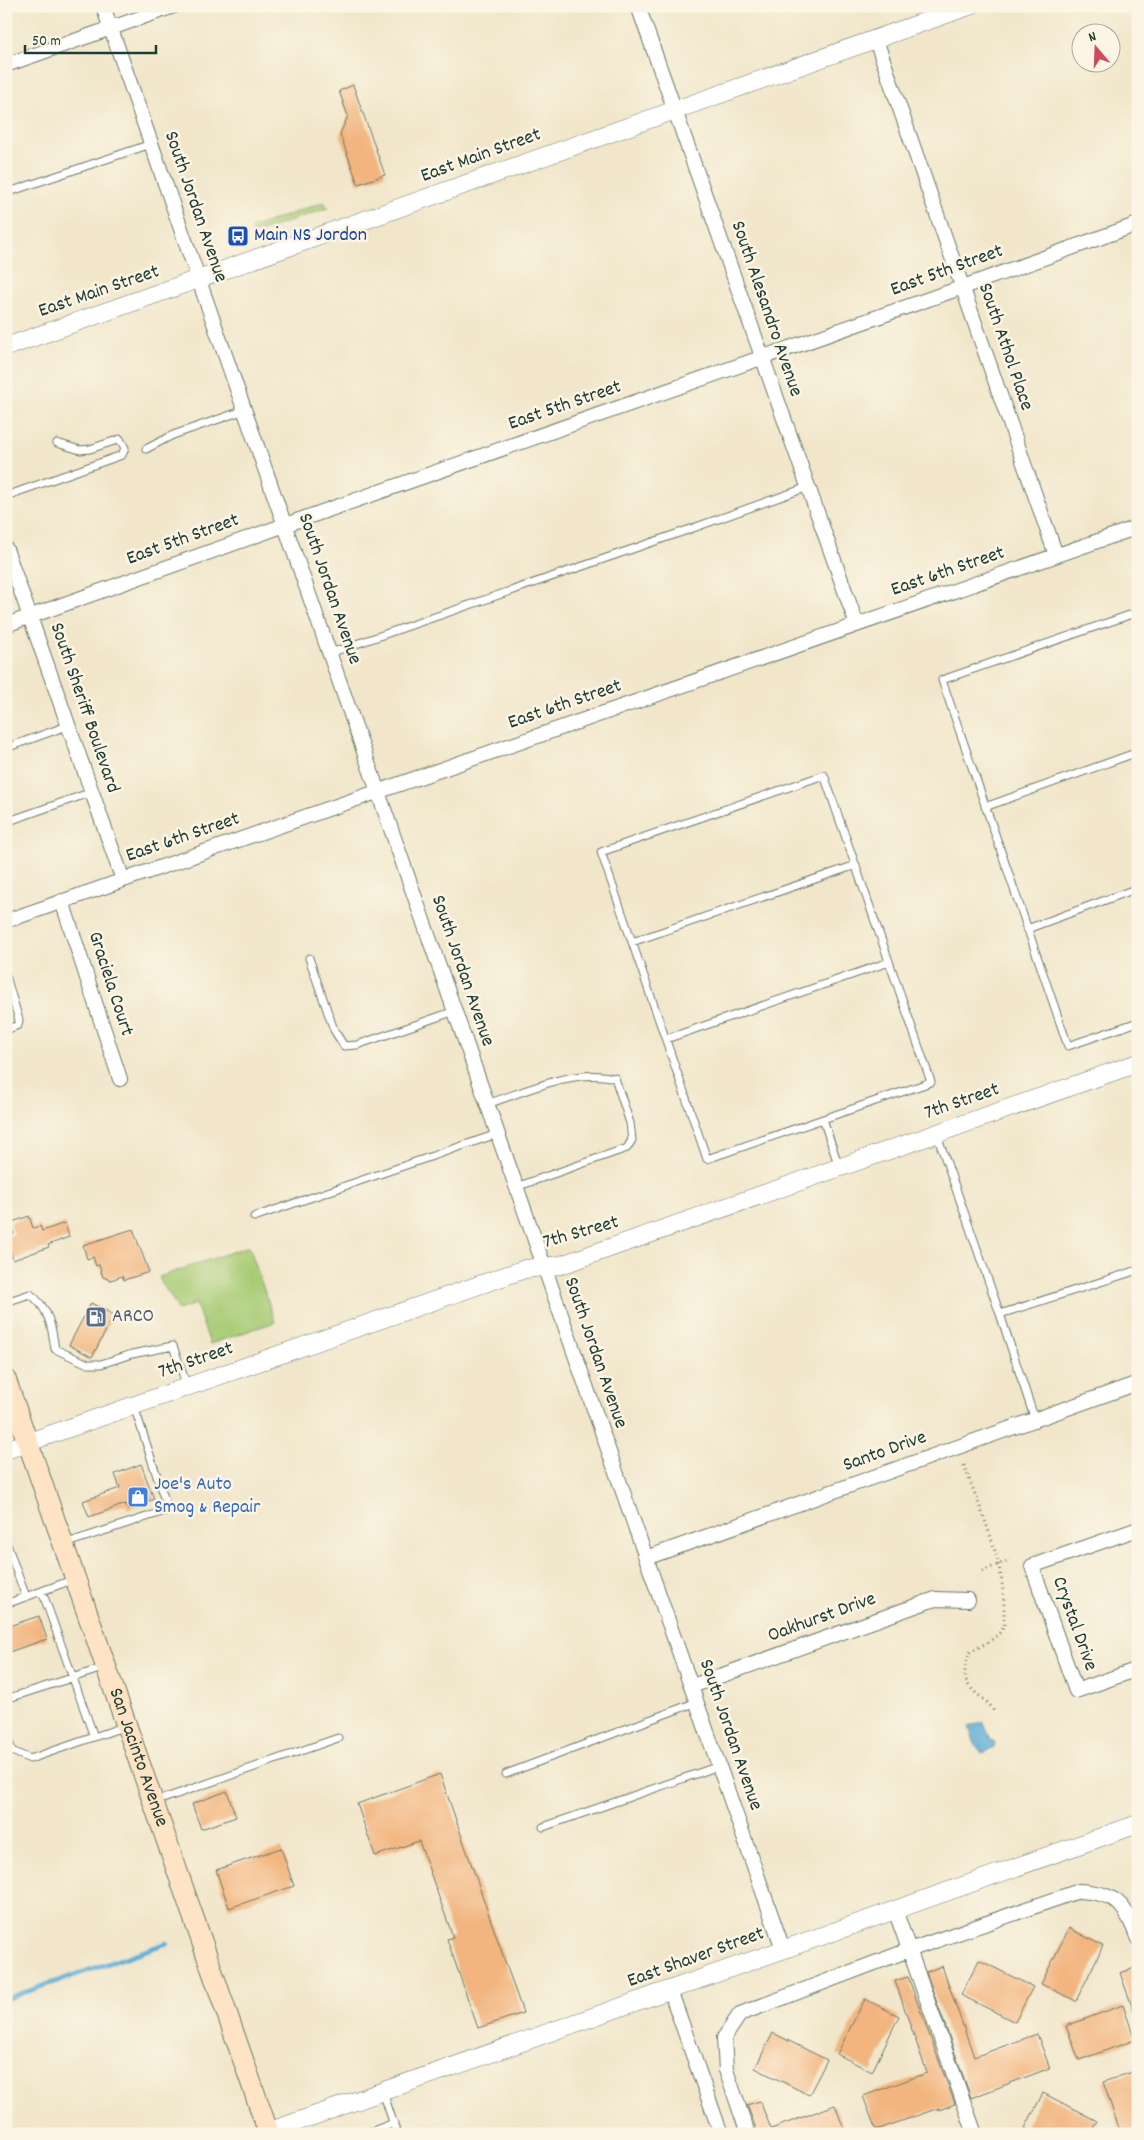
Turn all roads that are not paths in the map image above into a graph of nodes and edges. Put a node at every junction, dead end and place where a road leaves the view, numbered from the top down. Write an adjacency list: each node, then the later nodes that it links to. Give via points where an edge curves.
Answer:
1 (103, 6): 5 (street, South Jordan Avenue)
2 (174, 6): 5 (street)
3 (638, 6): 8 (street, South Alesandro Avenue)
4 (969, 6): 6 (street, East Main Street)
5 (111, 28): 7 (street); 9 (street, South Jordan Avenue)
6 (876, 40): 8 (street, East Main Street); 13 (street, South Athol Place)
7 (6, 65)
8 (674, 109): 12 (street, East Main Street); 15 (street, South Alesandro Avenue)
9 (151, 144): 10 (lane); 12 (street, South Jordan Avenue)
10 (6, 194)
11 (1138, 224): 13 (street, East 5th Street)
12 (199, 280): 14 (street, East Main Street); 16 (street, South Jordan Avenue)
13 (964, 287): 15 (street, East 5th Street); 24 (street, South Athol Place)
14 (6, 347)
15 (762, 358): 19 (street, South Alesandro Avenue); 21 (street, East 5th Street)
16 (245, 410): 18 (lane, via 173,435); 21 (street, South Jordan Avenue)
17 (57, 443): 20 (lane, via 80,450 120,439 126,448 122,455)
18 (146, 449)
19 (808, 487): 28 (street, South Alesandro Avenue); 29 (lane)
20 (6, 496)
21 (285, 525): 26 (street, East 5th Street); 29 (street, South Jordan Avenue)
22 (1138, 527): 24 (street, East 6th Street)
23 (6, 549): 26 (street, South Sheriff Boulevard)
24 (1056, 555): 28 (street, East 6th Street)
25 (1138, 612): 36 (lane, via 942,680)
26 (31, 617): 27 (street, East 5th Street); 30 (street, South Sheriff Boulevard)
27 (6, 625)
28 (856, 625): 34 (street, East 6th Street)
29 (330, 653): 34 (street, South Jordan Avenue)
30 (67, 726): 32 (lane); 35 (street, South Sheriff Boulevard)
31 (6, 736): 32 (lane)
32 (8, 748)
33 (1138, 752): 36 (lane)
34 (378, 791): 39 (street, East 6th Street); 49 (street, South Jordan Avenue)
35 (92, 792): 37 (lane); 39 (street, South Sheriff Boulevard)
36 (986, 807): 43 (lane)
37 (6, 822)
38 (856, 865): 44 (lane); 44 (lane, via 824,775 601,852); 46 (lane)
39 (123, 880): 41 (street, East 6th Street)
40 (1138, 888): 43 (lane)
41 (62, 901): 42 (street, East 6th Street); 54 (street, Graciela Court)
42 (6, 921)
43 (1027, 929): 50 (lane, via 1068,1046)
44 (632, 942): 52 (lane)
45 (309, 958): 49 (lane, via 334,1030 344,1046 357,1045)
46 (889, 962): 52 (lane); 56 (lane, via 931,1082)
47 (6, 976): 48 (lane)
48 (9, 994): 51 (lane, via 19,1020 18,1026)
49 (455, 1011): 55 (street, South Jordan Avenue)
50 (1138, 1022)
51 (6, 1030)
52 (666, 1039): 56 (lane, via 707,1159)
53 (1138, 1063): 58 (street, 7th Street)
54 (120, 1078)
55 (487, 1104): 57 (street, South Jordan Avenue); 60 (lane, via 570,1077 600,1074 615,1078 630,1123 632,1140 627,1148)
56 (823, 1119): 59 (lane)
57 (497, 1134): 60 (street, South Jordan Avenue); 61 (lane)
58 (936, 1134): 59 (street, 7th Street); 65 (lane)
59 (840, 1168): 62 (street, 7th Street, via 561,1265)
60 (516, 1187): 62 (street, South Jordan Avenue)
61 (254, 1217)
62 (544, 1266): 68 (street, 7th Street, via 525,1269); 76 (street, South Jordan Avenue)
63 (1138, 1270): 65 (lane)
64 (6, 1302): 68 (lane, via 30,1294 38,1300 46,1311 56,1349 88,1364 101,1364 173,1346)
65 (1000, 1314): 70 (lane)
66 (6, 1380): 71 (main road, San Jacinto Avenue)
67 (1138, 1383): 70 (street, Santo Drive)
68 (188, 1386): 69 (street, 7th Street)
69 (134, 1406): 71 (street, 7th Street); 75 (lane, via 168,1510)
70 (1035, 1420): 76 (street, Santo Drive)
71 (28, 1443): 72 (street, 7th Street); 75 (main road, San Jacinto Avenue)
72 (6, 1450)
73 (1138, 1529): 83 (street, Crystal Drive, via 1032,1566 1076,1691)
74 (6, 1542): 79 (lane)
75 (63, 1544): 77 (main road, San Jacinto Avenue)
76 (646, 1558): 85 (street, South Jordan Avenue)
77 (75, 1579): 78 (lane); 82 (main road, San Jacinto Avenue)
78 (42, 1591): 79 (lane); 84 (lane)
79 (26, 1597): 81 (lane)
80 (968, 1600): 85 (street, Oakhurst Drive, via 936,1599)
81 (6, 1604)
82 (106, 1667): 84 (lane); 88 (main road, San Jacinto Avenue)
83 (1138, 1669)
84 (73, 1678): 86 (lane); 90 (lane)
85 (692, 1686): 87 (street, South Jordan Avenue)
86 (6, 1700)
87 (698, 1702): 93 (street, South Jordan Avenue); 94 (lane)
88 (126, 1726): 90 (lane); 95 (main road, San Jacinto Avenue)
89 (6, 1734): 92 (lane)
90 (94, 1737): 92 (lane, via 30,1759)
91 (338, 1738): 95 (lane)
92 (9, 1752)
93 (720, 1766): 97 (lane); 100 (street, South Jordan Avenue)
94 (506, 1774)
95 (153, 1802): 105 (main road, San Jacinto Avenue)
96 (1138, 1824): 98 (street, East Shaver Street)
97 (543, 1827)
98 (895, 1910): 100 (street, East Shaver Street); 101 (street)
99 (1138, 1939): 101 (street, via 1131,1918 1116,1899 1100,1892 1079,1891)
100 (783, 1949): 102 (street, East Shaver Street)
101 (909, 1950): 109 (street, via 740,2014 724,2038 726,2070); 110 (street)
102 (670, 1990): 103 (street, East Shaver Street); 108 (street)
103 (383, 2091): 104 (lane); 105 (street, East Shaver Street)
104 (394, 2123): 106 (lane); 107 (lane)
105 (269, 2133)
106 (365, 2134)
107 (397, 2134)
108 (721, 2134)
109 (748, 2134)
110 (975, 2134)

